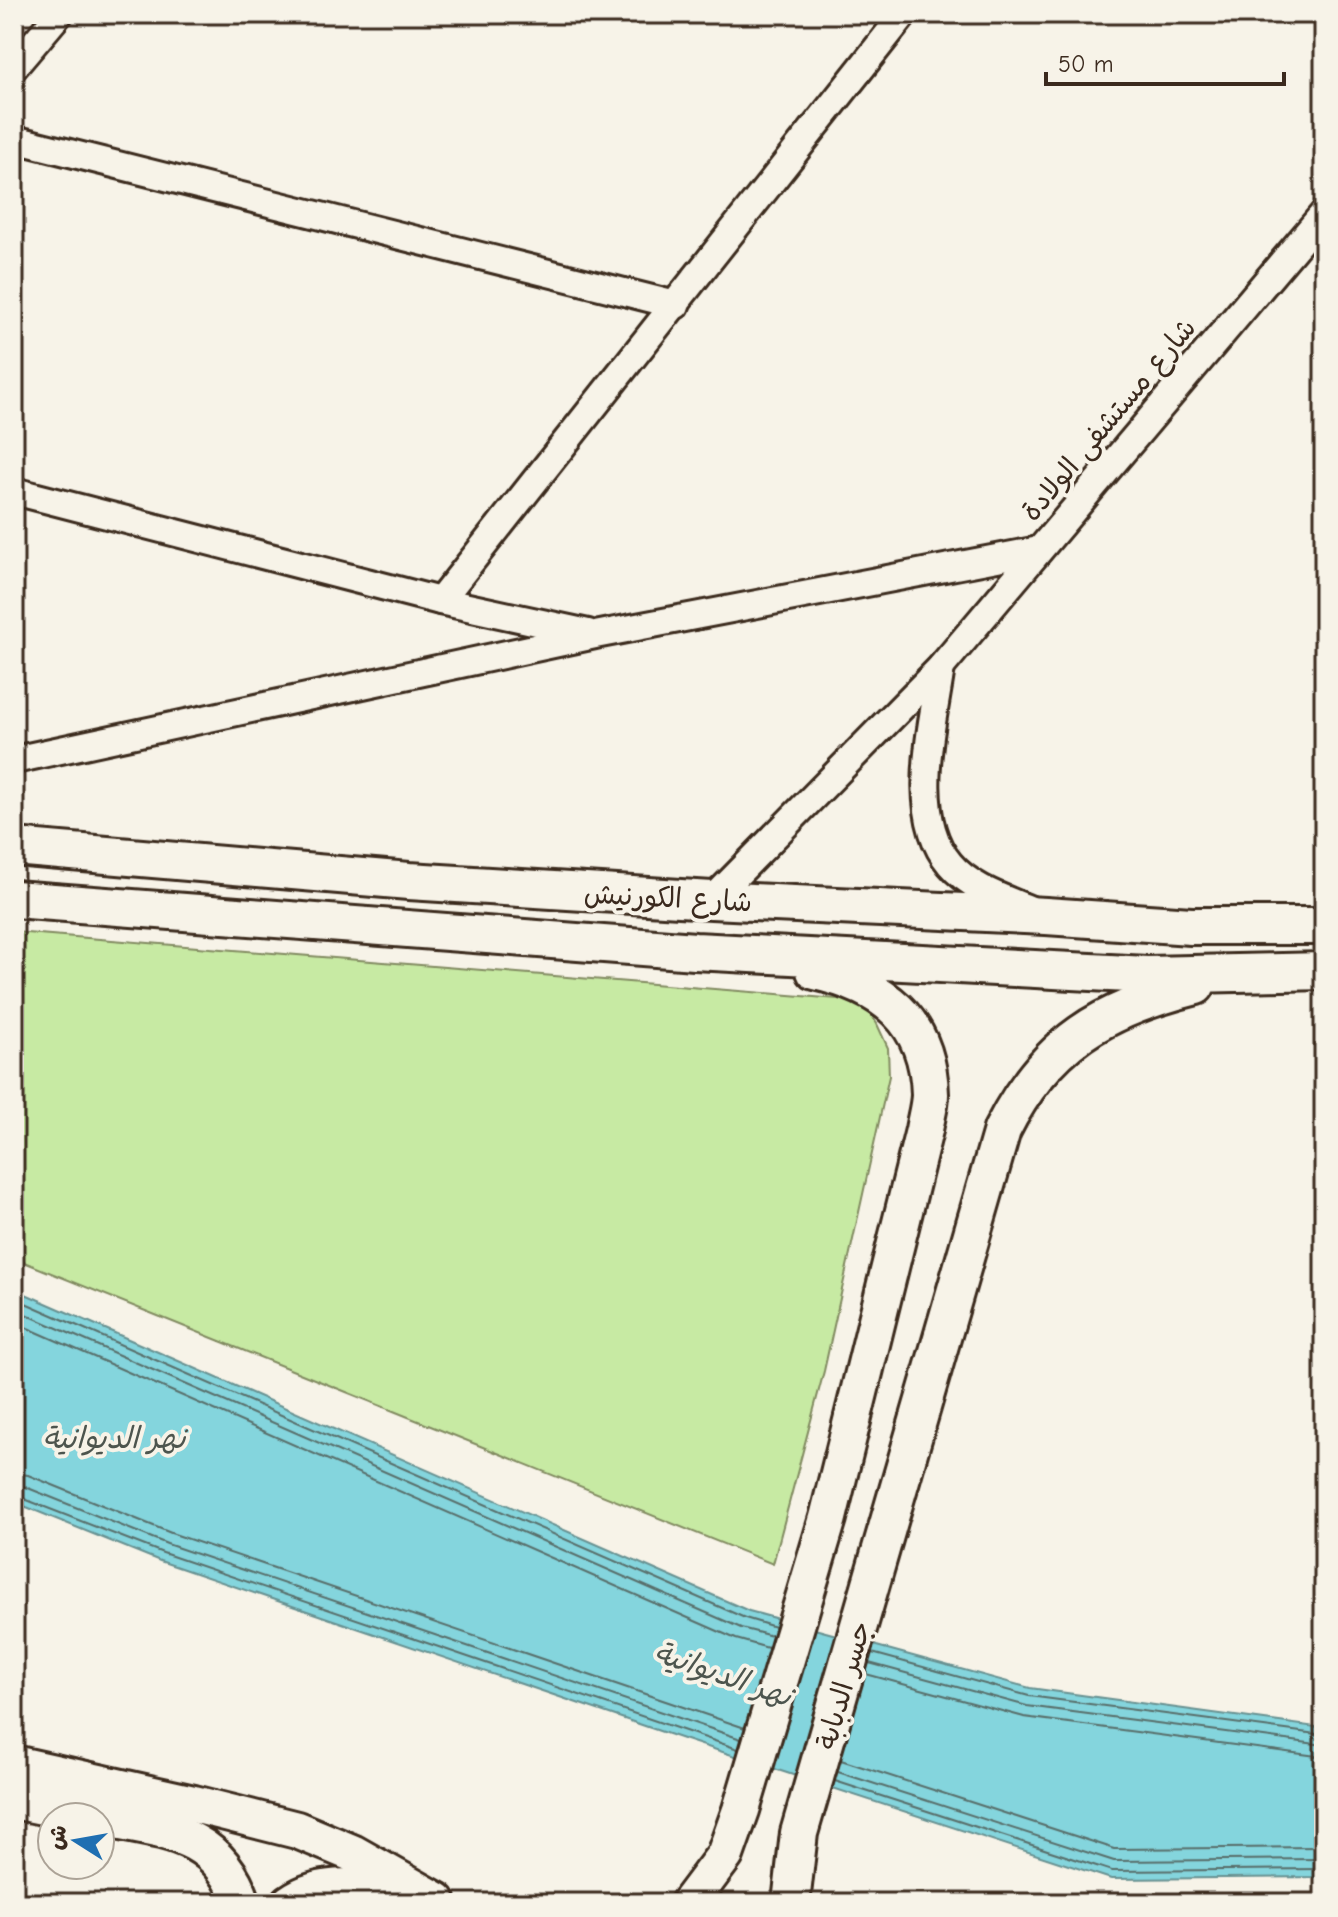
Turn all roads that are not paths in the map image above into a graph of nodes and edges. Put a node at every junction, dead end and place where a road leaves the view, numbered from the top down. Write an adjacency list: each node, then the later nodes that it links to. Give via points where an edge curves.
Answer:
1 (59, 14): 3 (street)
2 (904, 14): 6 (street)
3 (14, 67)
4 (14, 139): 6 (street)
5 (1324, 213): 8 (street, شارع مستشفى الولادة)
6 (676, 305): 9 (street)
7 (14, 491): 9 (street)
8 (1039, 550): 10 (street); 11 (street, شارع مستشفى الولادة)
9 (440, 601): 10 (street)
10 (595, 635): 12 (street)
11 (941, 667): 16 (street, شارع مستشفى الولادة); 17 (street, via 926,777 928,815 939,848 951,866 986,891)
12 (14, 760)
13 (14, 847): 14 (main road, شارع الكورنيش)
14 (409, 881): 16 (main road, شارع الكورنيش); 19 (main road)
15 (14, 899): 19 (main road, شارع الكورنيش)
16 (712, 900): 17 (main road, شارع الكورنيش)
17 (1046, 916): 18 (main road, شارع الكورنيش, via 1191,926)
18 (1324, 926)
19 (413, 931): 20 (main road, شارع الكورنيش)
20 (758, 955): 22 (main road, شارع الكورنيش, via 1147,975); 30 (main road, via 861,984 890,1002 913,1029 926,1061 930,1096 828,1518 741,1810 725,1855)
21 (1324, 971): 22 (main road, شارع الكورنيش)
22 (1245, 975): 31 (main road, جسر الدبابة, via 1177,991 1099,1021 1041,1067 1002,1130 799,1833)
23 (14, 1764): 27 (main road, via 297,1830 352,1853)
24 (14, 1800): 25 (main road)
25 (36, 1804)
26 (116, 1821): 28 (main road, via 180,1835 203,1846 231,1876)
27 (439, 1902): 29 (main road, via 336,1887 317,1889)
28 (242, 1903)
29 (290, 1903)
30 (689, 1903)
31 (791, 1903)

